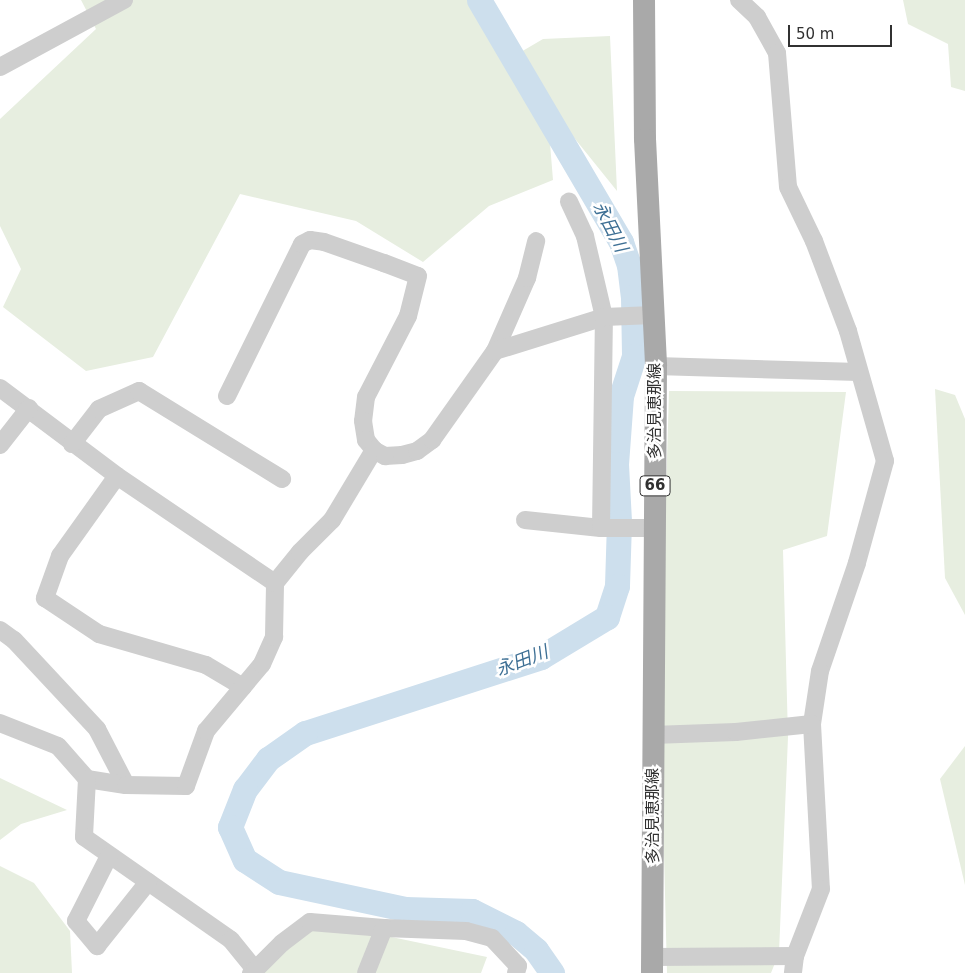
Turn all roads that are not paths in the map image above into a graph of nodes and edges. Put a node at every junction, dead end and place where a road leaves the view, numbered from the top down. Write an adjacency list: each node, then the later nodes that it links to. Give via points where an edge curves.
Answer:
1 (124, 0): 4 (street)
2 (644, 0): 7 (main road, 多治見恵那線 / 66)
3 (739, 0): 11 (street, via 757,17 776,53 788,187 814,241 848,331)
4 (0, 67)
5 (569, 202): 8 (street, via 585,236)
6 (536, 241): 9 (street, via 527,278)
7 (651, 315): 8 (street); 10 (main road, 多治見恵那線 / 66)
8 (608, 316): 9 (street); 21 (street)
9 (495, 351): 17 (street, via 432,440 417,451 402,455 385,456)
10 (656, 366): 11 (street); 22 (main road, 多治見恵那線 / 66)
11 (859, 372): 27 (street, via 883,445 885,461 857,563 820,671)
12 (0, 388): 14 (street)
13 (227, 396): 17 (street, via 302,244 310,240 324,242 384,263 418,276 408,316 366,397 362,421 366,440)
14 (29, 408): 15 (street); 16 (street)
15 (72, 444): 18 (street); 19 (street, via 98,409 139,391)
16 (0, 445)
17 (374, 450): 23 (street, via 332,520)
18 (117, 476): 23 (street); 25 (street, via 60,556 45,598 99,634 206,665)
19 (282, 479)
20 (525, 520): 21 (street)
21 (605, 528): 22 (street)
22 (649, 528): 28 (main road, 多治見恵那線 / 66)
23 (275, 583): 25 (street, via 274,637 262,664)
24 (0, 630): 30 (street, via 14,640 96,729)
25 (243, 687): 30 (street, via 206,731 186,786)
26 (0, 723): 29 (street, via 58,746)
27 (812, 724): 28 (street); 35 (street, via 821,889)
28 (653, 736): 34 (main road, 多治見恵那線 / 66)
29 (87, 780): 30 (street); 31 (street, via 84,837)
30 (126, 785)
31 (109, 856): 32 (street); 32 (street, via 76,921 97,946)
32 (148, 882): 36 (street, via 231,940)
33 (384, 928): 36 (street, via 310,922); 37 (street); 38 (street, via 466,931 492,938 518,966)
34 (652, 965): 35 (street)
35 (794, 965)
36 (253, 971)
37 (366, 973)
38 (516, 973)

